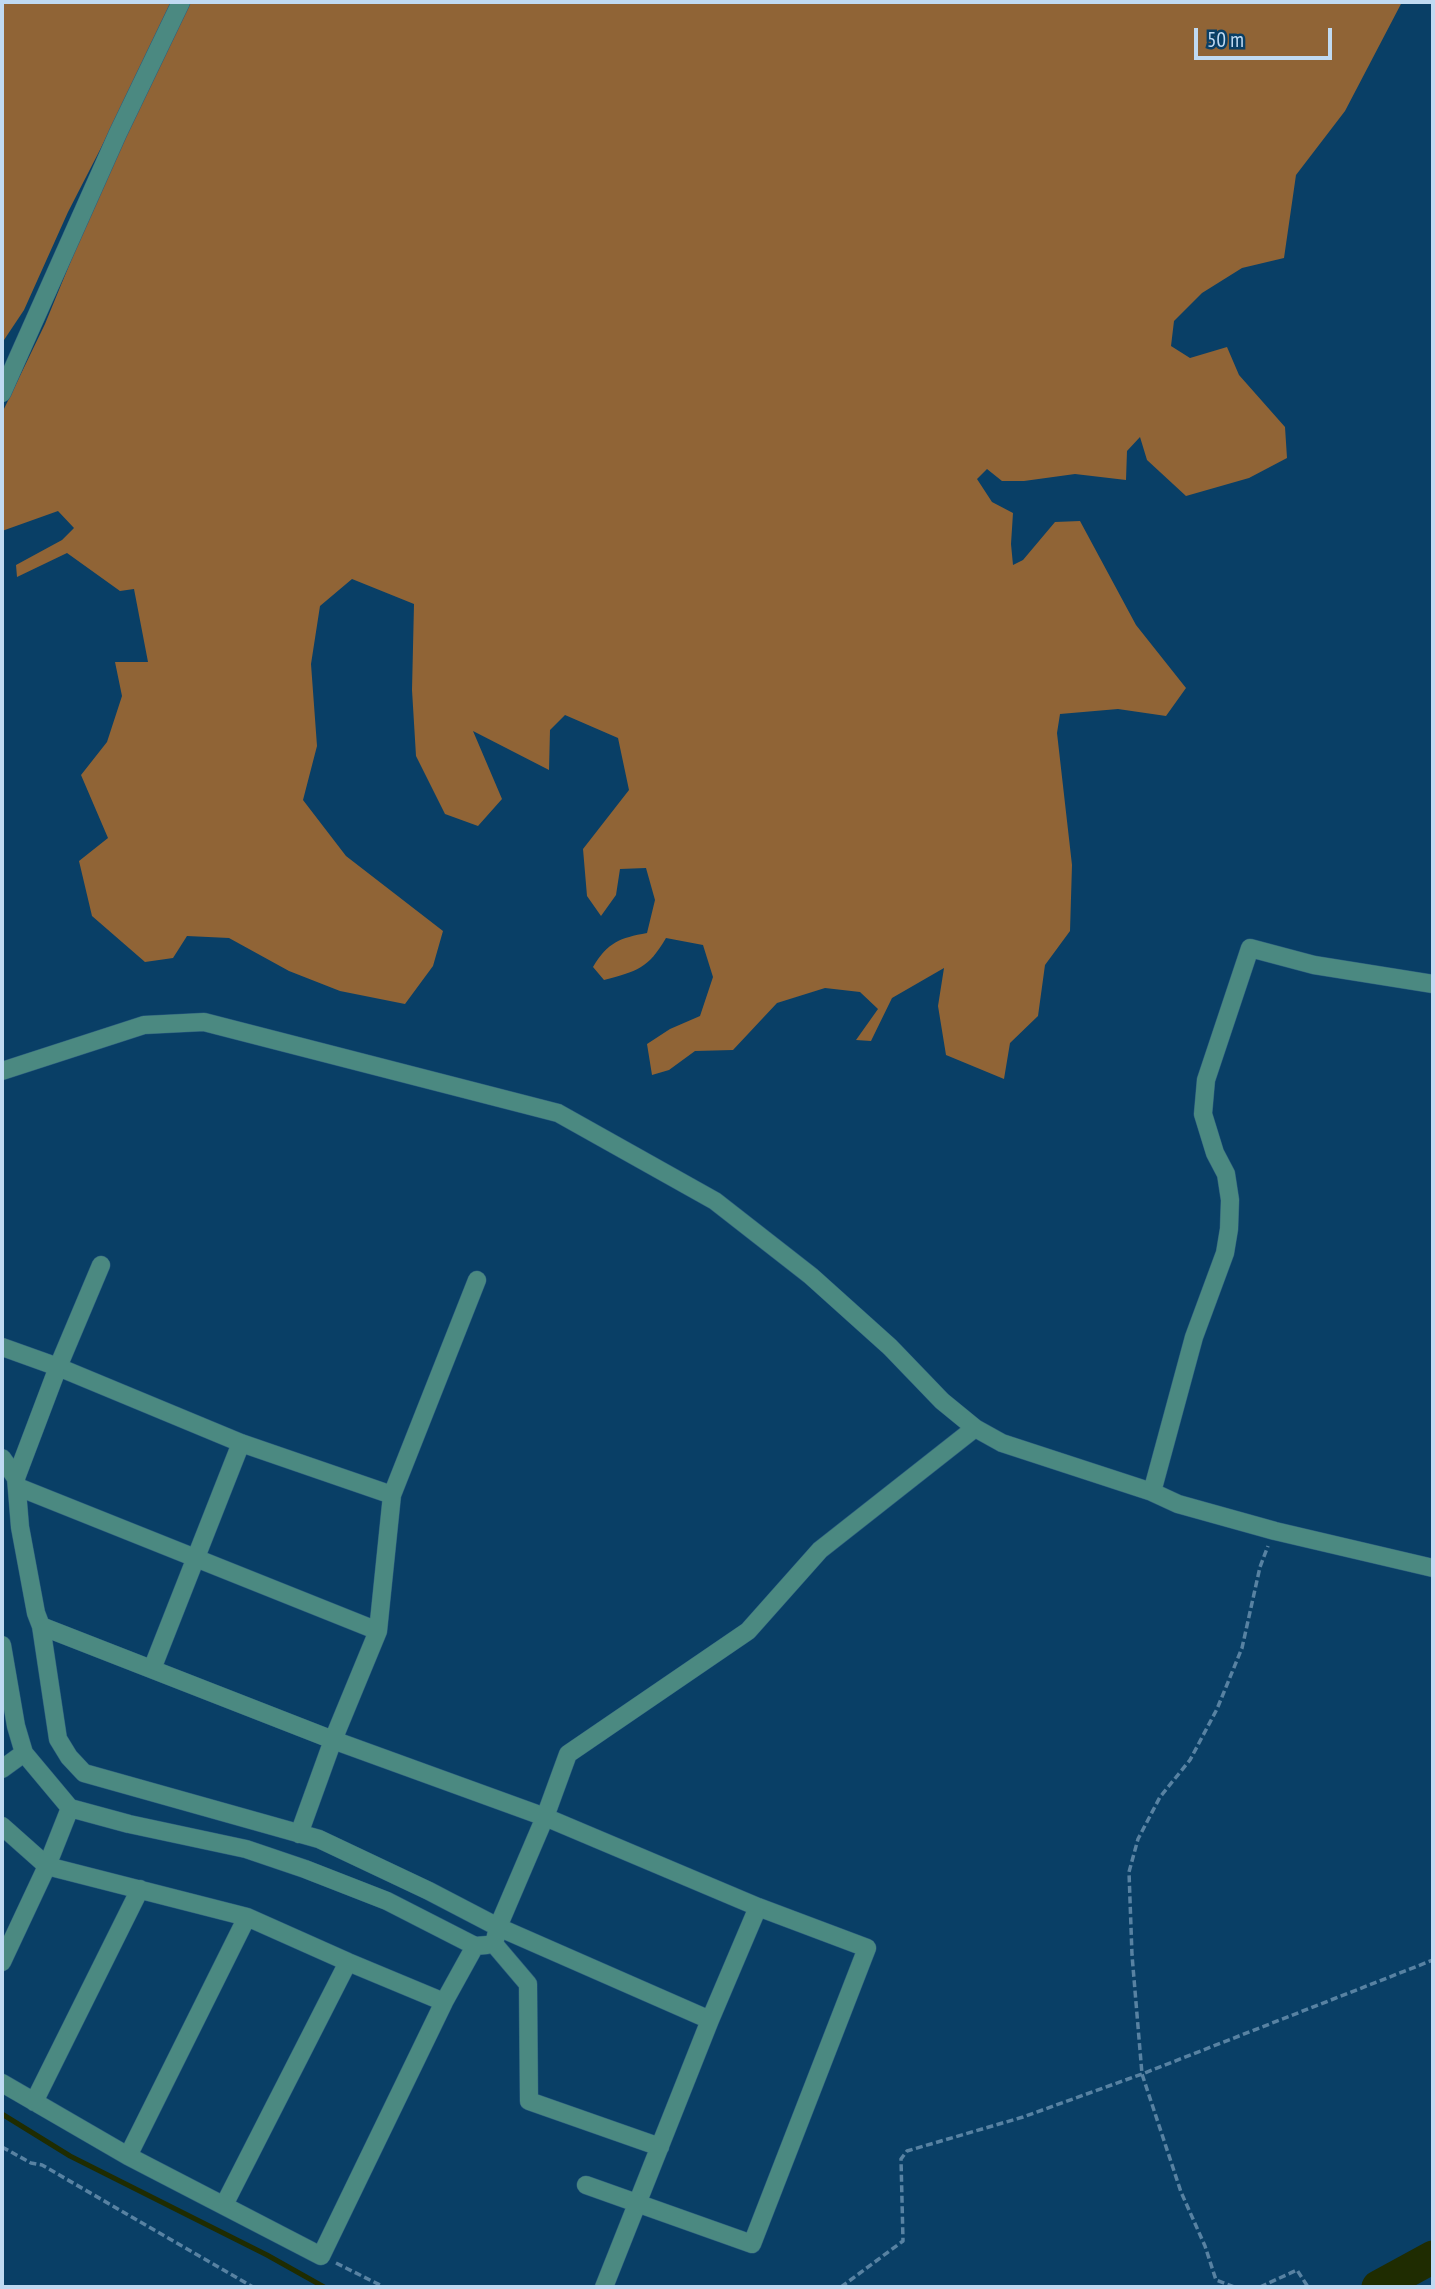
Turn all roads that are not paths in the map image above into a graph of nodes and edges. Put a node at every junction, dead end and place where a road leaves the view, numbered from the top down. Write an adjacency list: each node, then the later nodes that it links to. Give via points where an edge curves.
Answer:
1 (181, 2): 2 (street)
2 (2, 393)
3 (1433, 984): 13 (street, via 1314,965 1250,948 1206,1080 1203,1114 1226,1174 1230,1200 1225,1253 1194,1337)
4 (2, 1071): 9 (street, via 144,1025 204,1022 558,1113 715,1201 811,1276)
5 (101, 1265): 8 (street)
6 (477, 1280): 14 (street)
7 (2, 1347): 8 (street)
8 (58, 1367): 10 (street); 12 (street)
9 (975, 1428): 13 (street, via 1002,1443); 25 (street, via 820,1550 748,1631 568,1754)
10 (241, 1443): 14 (street); 15 (street)
11 (2, 1458): 12 (street)
12 (17, 1482): 15 (street); 17 (street, via 20,1527)
13 (1152, 1492): 16 (street, via 1178,1504 1275,1531)
14 (391, 1495): 18 (street)
15 (196, 1558): 18 (street); 20 (street)
16 (1433, 1567)
17 (41, 1626): 20 (street); 27 (street, via 58,1739 84,1773)
18 (378, 1631): 21 (street)
19 (2, 1645): 22 (street)
20 (152, 1669): 21 (street)
21 (333, 1740): 25 (street); 27 (street)
22 (24, 1753): 23 (street); 24 (street)
23 (2, 1769)
24 (70, 1808): 28 (street); 33 (street, via 246,1849 305,1869 387,1901)
25 (545, 1817): 30 (street); 32 (street)
26 (2, 1826): 28 (street)
27 (299, 1834): 32 (street, via 429,1891)
28 (47, 1866): 29 (street); 34 (street)
29 (140, 1889): 31 (street); 39 (street)
30 (758, 1907): 37 (street); 43 (street, via 867,1948 752,2244)
31 (247, 1917): 35 (street); 41 (street)
32 (496, 1936): 33 (street); 37 (street); 40 (street, via 528,1984 529,2101)
33 (475, 1946): 36 (street)
34 (2, 1962)
35 (348, 1962): 36 (street); 44 (street)
36 (444, 2002): 44 (street, via 321,2256)
37 (710, 2020): 40 (street)
38 (2, 2083): 39 (street)
39 (34, 2102): 41 (street)
40 (660, 2147): 43 (street)
41 (128, 2156): 44 (street)
42 (586, 2185): 43 (street)
43 (638, 2202): 45 (street)
44 (224, 2204)
45 (604, 2287)

